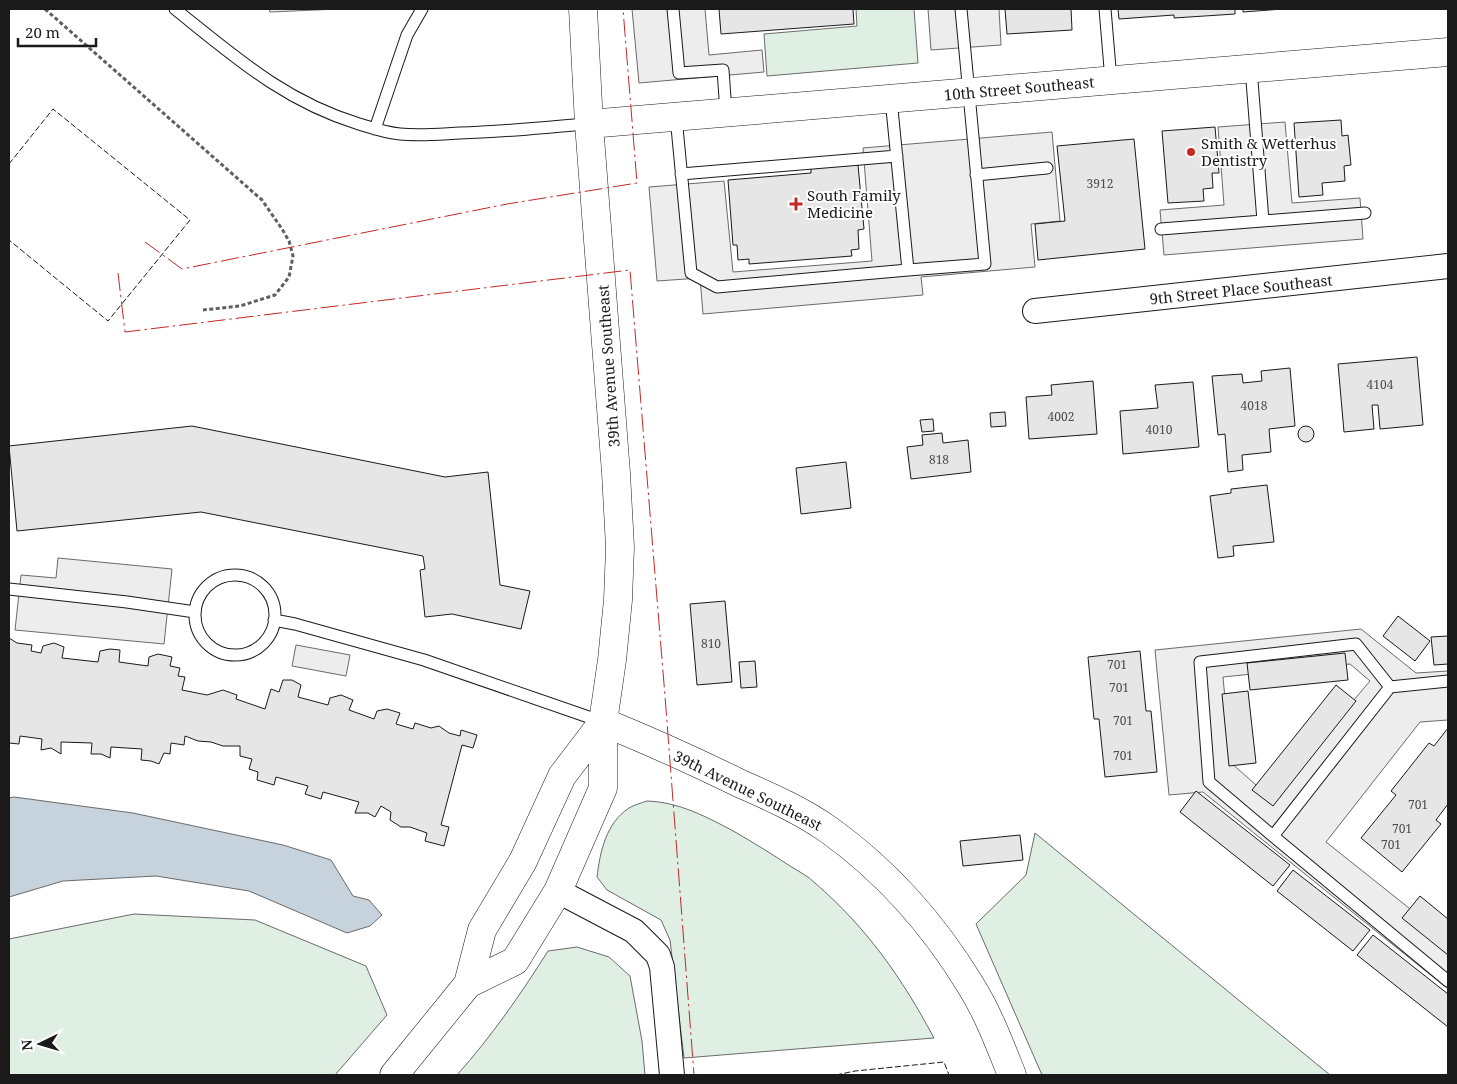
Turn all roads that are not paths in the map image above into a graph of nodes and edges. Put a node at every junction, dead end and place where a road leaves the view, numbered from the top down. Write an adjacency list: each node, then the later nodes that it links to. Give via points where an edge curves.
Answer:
1 (175, 9): 15 (lane, via 271,84 309,105)
2 (422, 9): 15 (lane, via 407,36)
3 (583, 9): 14 (main road, 39th Avenue Southeast)
4 (673, 9): 12 (lane, via 679,73 722,70)
5 (960, 9): 10 (lane)
6 (1105, 9): 9 (lane)
7 (1448, 52): 8 (main road, 10th Street Southeast)
8 (1250, 68): 9 (main road, 10th Street Southeast); 21 (lane)
9 (1111, 80): 10 (main road, 10th Street Southeast)
10 (968, 92): 11 (main road, 10th Street Southeast); 19 (lane)
11 (891, 99): 12 (main road, 10th Street Southeast); 16 (lane)
12 (726, 112): 13 (main road, 10th Street Southeast)
13 (676, 117): 14 (main road, 10th Street Southeast); 18 (lane)
14 (589, 124): 15 (lane, via 432,135); 31 (main road, 39th Avenue Southeast, via 620,547 618,600)
15 (375, 129)
16 (896, 156): 18 (lane); 24 (lane)
17 (1047, 168): 19 (lane)
18 (681, 174): 24 (lane, via 691,273 717,287)
19 (976, 175): 24 (lane, via 985,264)
20 (1365, 213): 21 (lane)
21 (1263, 221): 22 (lane)
22 (1161, 229)
23 (1448, 266): 25 (street, 9th Street Place Southeast)
24 (908, 270)
25 (1035, 311)
26 (9, 589): 27 (lane)
27 (195, 612): 28 (lane, via 201,638 211,648 237,656 262,645 271,633); 28 (lane, via 205,589 226,576 239,575 262,586 270,596)
28 (274, 620): 31 (lane, via 424,660)
29 (1448, 681): 30 (lane)
30 (1390, 687): 32 (lane); 32 (lane, via 1356,644 1200,662 1209,782)
31 (603, 722): 33 (main road, 39th Avenue Southeast, via 603,788); 35 (main road, 39th Avenue Southeast, via 562,776 523,861 482,930); 38 (main road, 39th Avenue Southeast, via 779,801 828,829 876,868 924,918 971,986)
32 (1273, 836): 34 (lane)
33 (558, 891): 35 (main road, 39th Avenue Southeast, via 516,961); 37 (street, via 634,932 658,955 662,967)
34 (1448, 981)
35 (468, 984): 36 (main road)
36 (394, 1075)
37 (672, 1075)
38 (1012, 1075)

